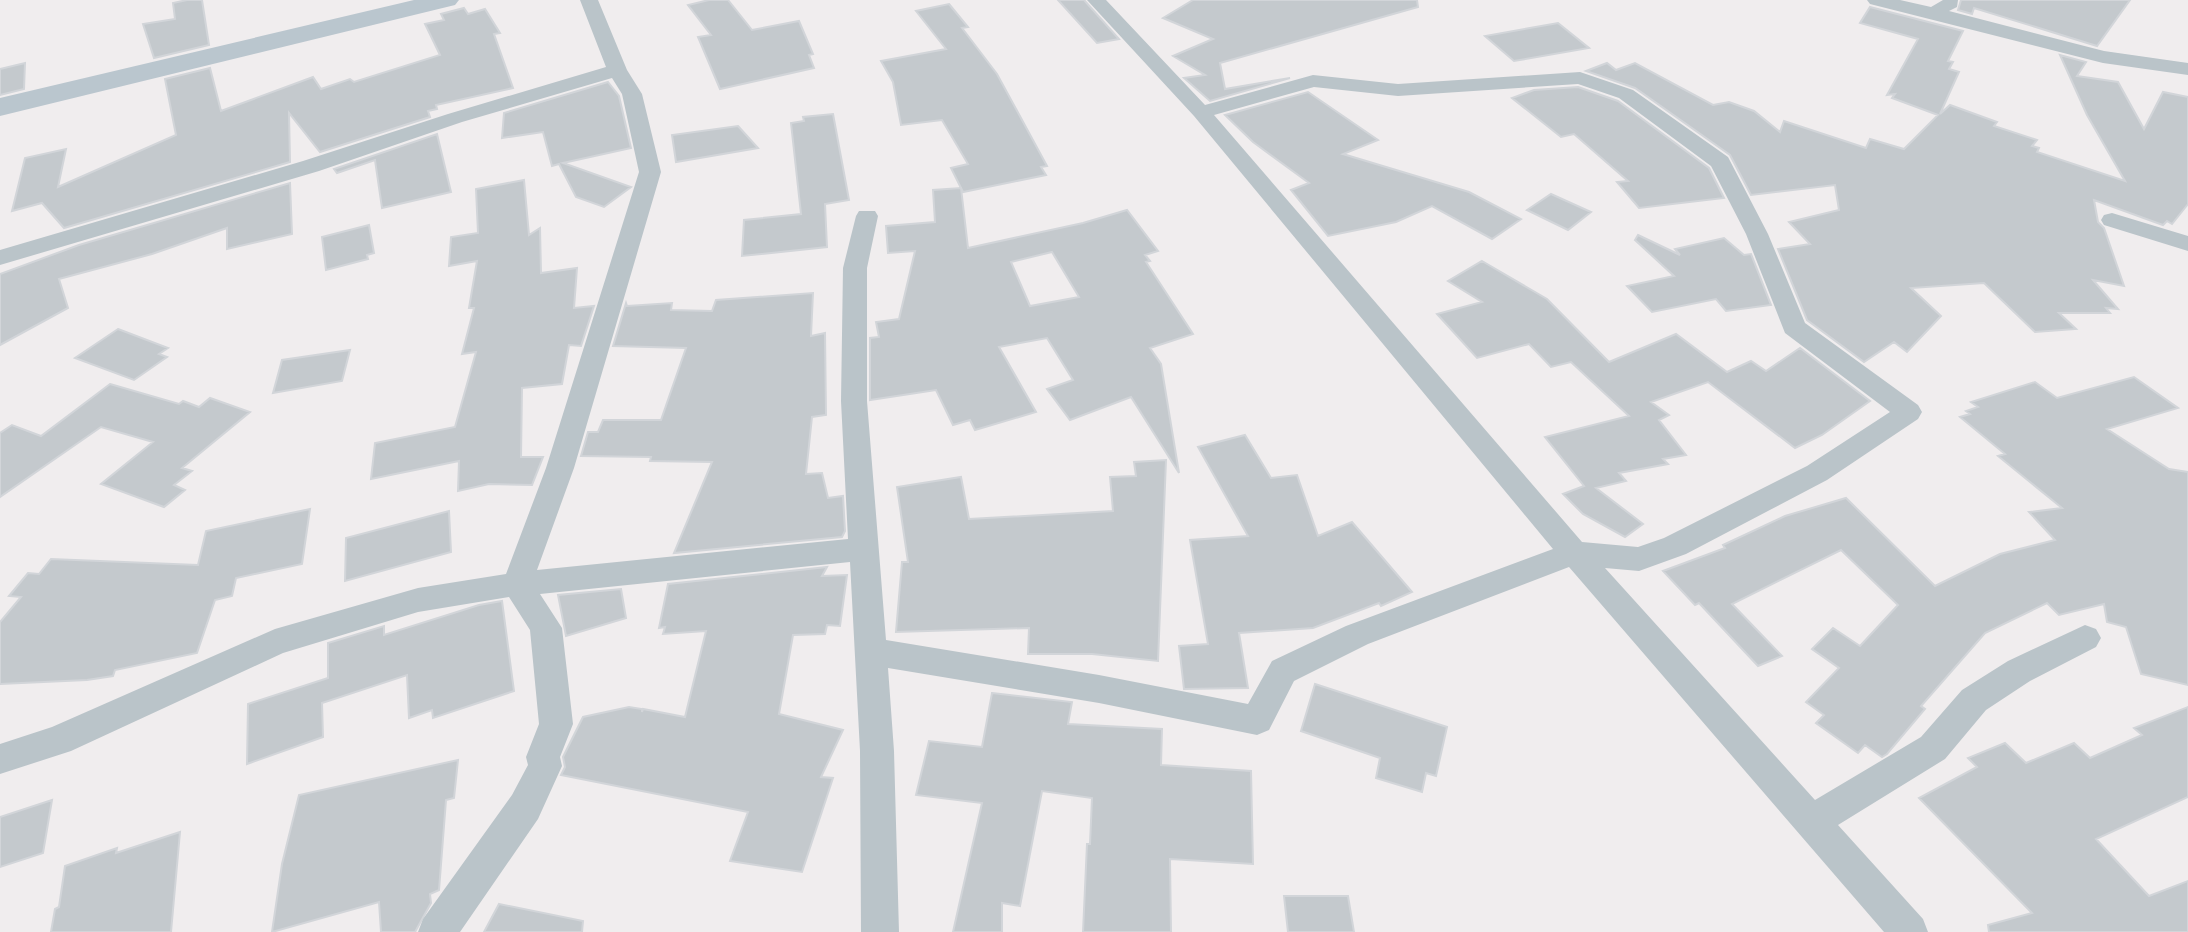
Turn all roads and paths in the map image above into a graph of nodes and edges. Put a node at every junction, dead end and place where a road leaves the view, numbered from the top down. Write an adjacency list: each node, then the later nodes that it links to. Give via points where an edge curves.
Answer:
1 (403, 0): 10 (street)
2 (446, 0): 11 (street)
3 (589, 0): 9 (street)
4 (1096, 0): 12 (street)
5 (1876, 0): 7 (street)
6 (1955, 0): 7 (street)
7 (1934, 13): 8 (street, via 2103,57)
8 (2188, 69)
9 (617, 70): 16 (street); 19 (street, via 632,94 650,172 560,468)
10 (0, 96)
11 (0, 107)
12 (1201, 112): 18 (street); 18 (street, via 1313,81 1398,90 1580,78 1644,104 1720,162 1768,258 1794,327 1909,412 1817,473 1675,546 1639,559)
13 (867, 216): 17 (street, via 855,268 854,386)
14 (2112, 220): 15 (street)
15 (2188, 244)
16 (0, 258)
17 (866, 549): 19 (street); 21 (street)
18 (1574, 553): 21 (street, via 1357,635 1283,671 1257,720); 23 (street)
19 (517, 584): 22 (street, via 418,600 275,642 59,740); 24 (street, via 546,628 556,724 543,757 545,766 525,807)
20 (2085, 638): 23 (street, via 1974,700 1933,748)
21 (869, 651): 25 (street, via 878,766)
22 (0, 759)
23 (1813, 821): 26 (street)
24 (437, 932)
25 (880, 932)
26 (1909, 932)

